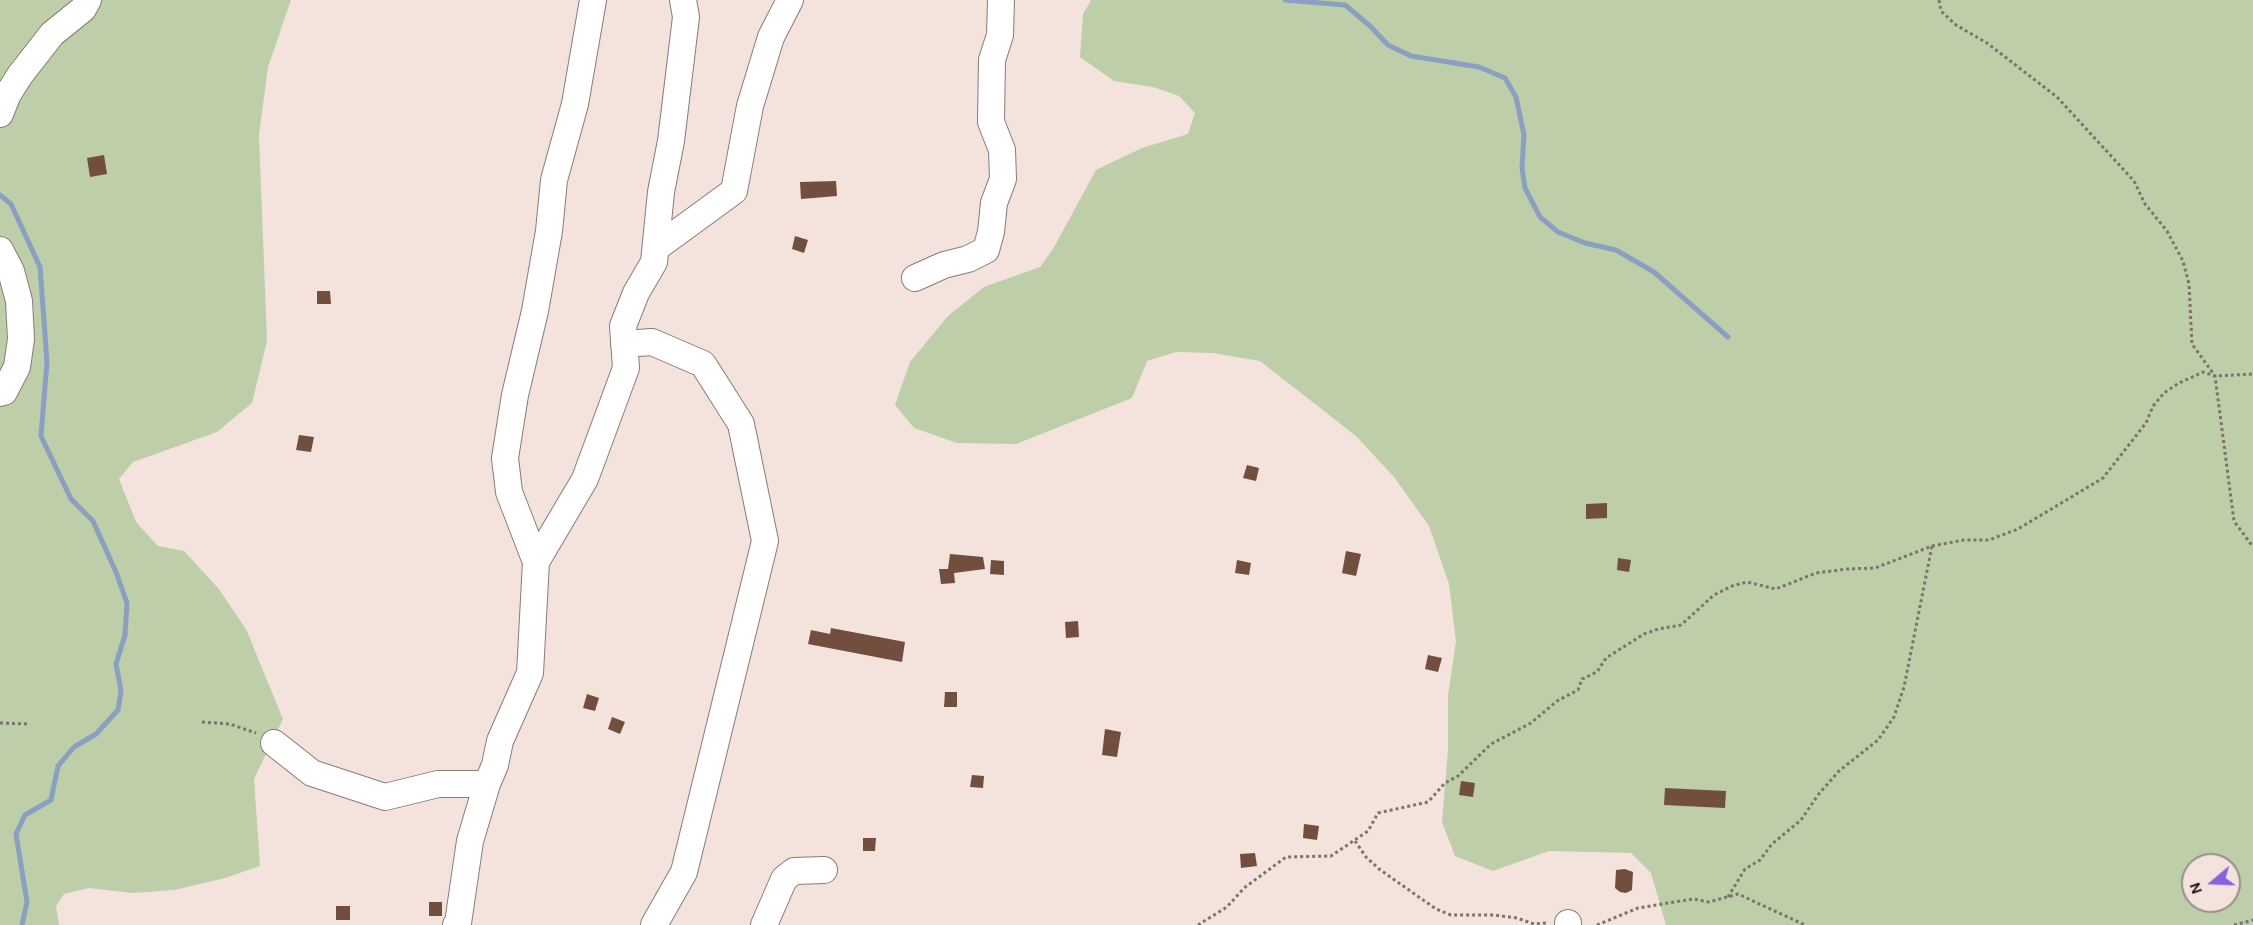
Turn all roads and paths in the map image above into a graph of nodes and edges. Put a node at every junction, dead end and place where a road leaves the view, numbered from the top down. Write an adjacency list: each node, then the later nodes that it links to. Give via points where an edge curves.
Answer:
1 (88, 0): 7 (street, via 83,9 52,34 20,75)
2 (593, 0): 17 (street, via 575,104 554,180 535,311 505,458 509,492)
3 (683, 0): 8 (street, via 686,17)
4 (790, 0): 8 (street, via 771,37 750,106 734,191)
5 (1001, 0): 10 (street, via 1000,35 992,60 991,122 1002,150 1003,179 994,203 986,250)
6 (1939, 0): 13 (path, via 1941,11 1956,25 1987,43 2056,97 2134,182 2183,261 2192,344)
7 (0, 114)
8 (656, 248): 11 (street, via 654,262 623,326)
9 (0, 250): 14 (street, via 19,301 21,339 17,367)
10 (915, 278)
11 (624, 344): 17 (street, via 626,368 585,479); 29 (street, via 652,342 703,364 741,424 765,542 684,872)
12 (2253, 374): 13 (path)
13 (2215, 376): 15 (path, via 2203,372 2164,393 2103,478 2073,497 2018,529 1989,540); 16 (path, via 2234,521)
14 (0, 393)
15 (1932, 546): 23 (path, via 1875,568 1816,573 1776,589 1747,582 1714,595 1681,625 1644,634 1606,658 1597,672 1582,679 1578,690 1557,701 1532,723 1491,744 1428,802 1378,813 1368,831); 25 (path, via 1904,687 1894,717 1878,740 1839,771 1801,820 1772,844 1760,860 1745,869)
16 (2253, 547)
17 (536, 562): 22 (street, via 530,673 500,741)
18 (202, 722): 21 (path, via 230,724 262,734)
19 (0, 723): 20 (path)
20 (29, 724)
21 (274, 743): 22 (street, via 312,773 385,797 438,784)
22 (487, 784): 28 (street, via 470,841)
23 (1355, 841): 27 (path, via 1380,869 1436,909 1451,915 1494,915 1534,924); 31 (path, via 1331,856 1286,858 1244,888 1227,907)
24 (824, 870): 30 (street, via 794,871 784,879)
25 (1728, 897): 32 (path, via 1638,908); 33 (path, via 1738,894)
26 (2253, 920): 34 (path)
27 (1568, 924)
28 (456, 925)
29 (654, 925)
30 (764, 925)
31 (1198, 925)
32 (1597, 925)
33 (1805, 925)
34 (2234, 925)

